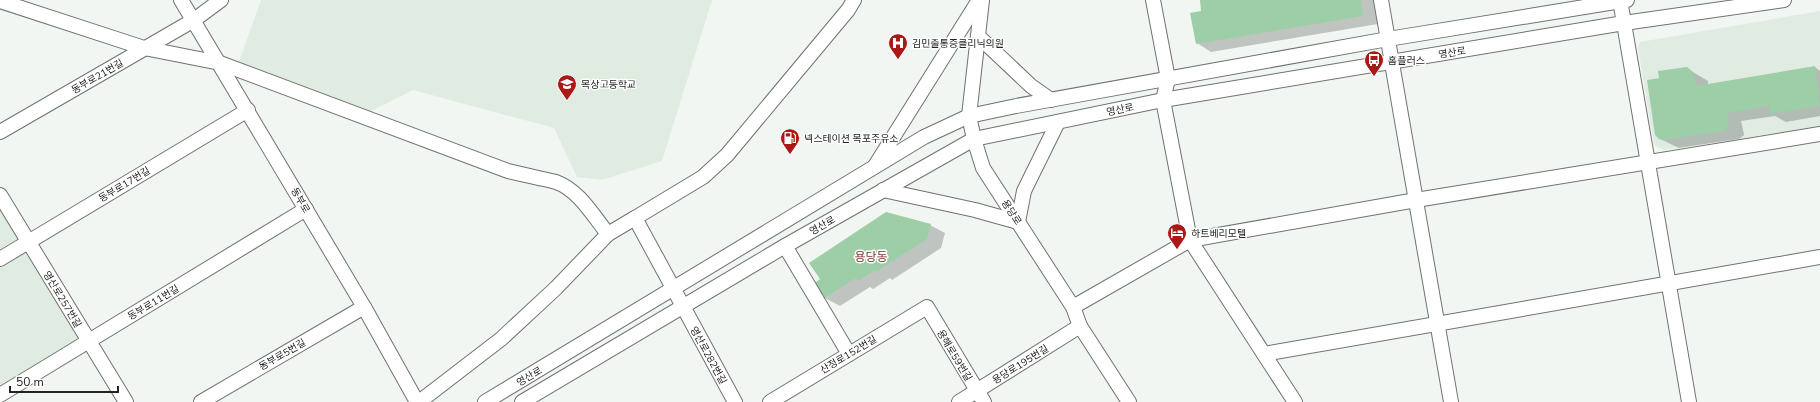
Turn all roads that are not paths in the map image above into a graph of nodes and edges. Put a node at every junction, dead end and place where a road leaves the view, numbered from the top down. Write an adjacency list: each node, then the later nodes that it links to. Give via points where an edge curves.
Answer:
1 (181, 0): 11 (street, 동부로)
2 (221, 0): 11 (street, 동부로21번길)
3 (854, 0): 33 (street, via 728,155 703,177)
4 (979, 0): 28 (street)
5 (982, 0): 13 (street, 용당로)
6 (1153, 0): 18 (street)
7 (1381, 0): 14 (street)
8 (1622, 0): 12 (street); 14 (street, 영산로)
9 (1784, 0): 12 (street, 영산로)
10 (0, 1): 15 (street)
11 (194, 20): 15 (street, 동부로21번길); 17 (street, 동부로)
12 (1624, 23): 16 (street, 영산로); 27 (street)
13 (978, 36): 19 (street, via 1030,86); 22 (street, 용당로)
14 (1388, 39): 16 (street); 18 (street, 영산로)
15 (144, 48): 17 (street); 24 (street, 동부로21번길)
16 (1391, 62): 20 (street, 영산로); 31 (street)
17 (220, 63): 21 (street, 동부로); 35 (street, via 508,172 557,183 571,191)
18 (1168, 79): 19 (street, 영산로); 20 (street)
19 (1051, 100): 22 (street, 영산로)
20 (1163, 100): 23 (street, 영산로); 36 (street)
21 (248, 110): 32 (street, 동부로); 37 (street, 동부로17번길)
22 (969, 116): 26 (street, 용당로); 28 (street, 영산로, via 924,137)
23 (1058, 122): 26 (street, 영산로); 34 (street, via 1024,191)
24 (0, 132)
25 (1820, 134): 27 (street)
26 (974, 139): 29 (street, 영산로); 34 (street, 용당로, via 983,168)
27 (1647, 162): 31 (street); 41 (street)
28 (873, 168): 42 (street, 영산로)
29 (883, 190): 34 (street); 38 (street, 영산로)
30 (0, 195): 37 (street, 영산로257번길)
31 (1416, 200): 36 (street); 47 (street)
32 (306, 209): 43 (street, 동부로); 49 (street, 동부로11번길)
33 (635, 218): 35 (street); 42 (street, 영산로282번길)
34 (1018, 222): 44 (street, 용당로)
35 (608, 234): 56 (street, via 556,288 501,339)
36 (1190, 240): 44 (street); 51 (street)
37 (28, 242): 40 (street, 동부로17번길); 49 (street, 영산로257번길)
38 (784, 246): 45 (street, 영산로); 50 (street)
39 (1820, 257): 41 (street)
40 (0, 259)
41 (1669, 283): 47 (street); 65 (street)
42 (672, 289): 45 (street, 영산로282번길); 57 (street, 영산로)
43 (364, 307): 55 (street, 동부로5번길); 56 (street, 동부로)
44 (1073, 307): 48 (street, 용당로)
45 (683, 308): 58 (street, 영산로); 59 (street, 영산로282번길)
46 (927, 308): 50 (street, 산정로152번길); 53 (street, 용해로59번길)
47 (1436, 324): 51 (street); 64 (street)
48 (1080, 326): 53 (street, 용당로195번길); 62 (street, 용당로)
49 (89, 341): 52 (street, 동부로11번길); 54 (street, 영산로257번길)
50 (849, 354): 60 (street, 산정로152번길)
51 (1264, 354): 63 (street)
52 (0, 395)
53 (980, 396): 61 (street, 용당로195번길)
54 (126, 402)
55 (201, 402)
56 (418, 402)
57 (485, 402)
58 (522, 402)
59 (735, 402)
60 (770, 402)
61 (959, 402)
62 (1129, 402)
63 (1295, 402)
64 (1451, 402)
65 (1689, 402)

